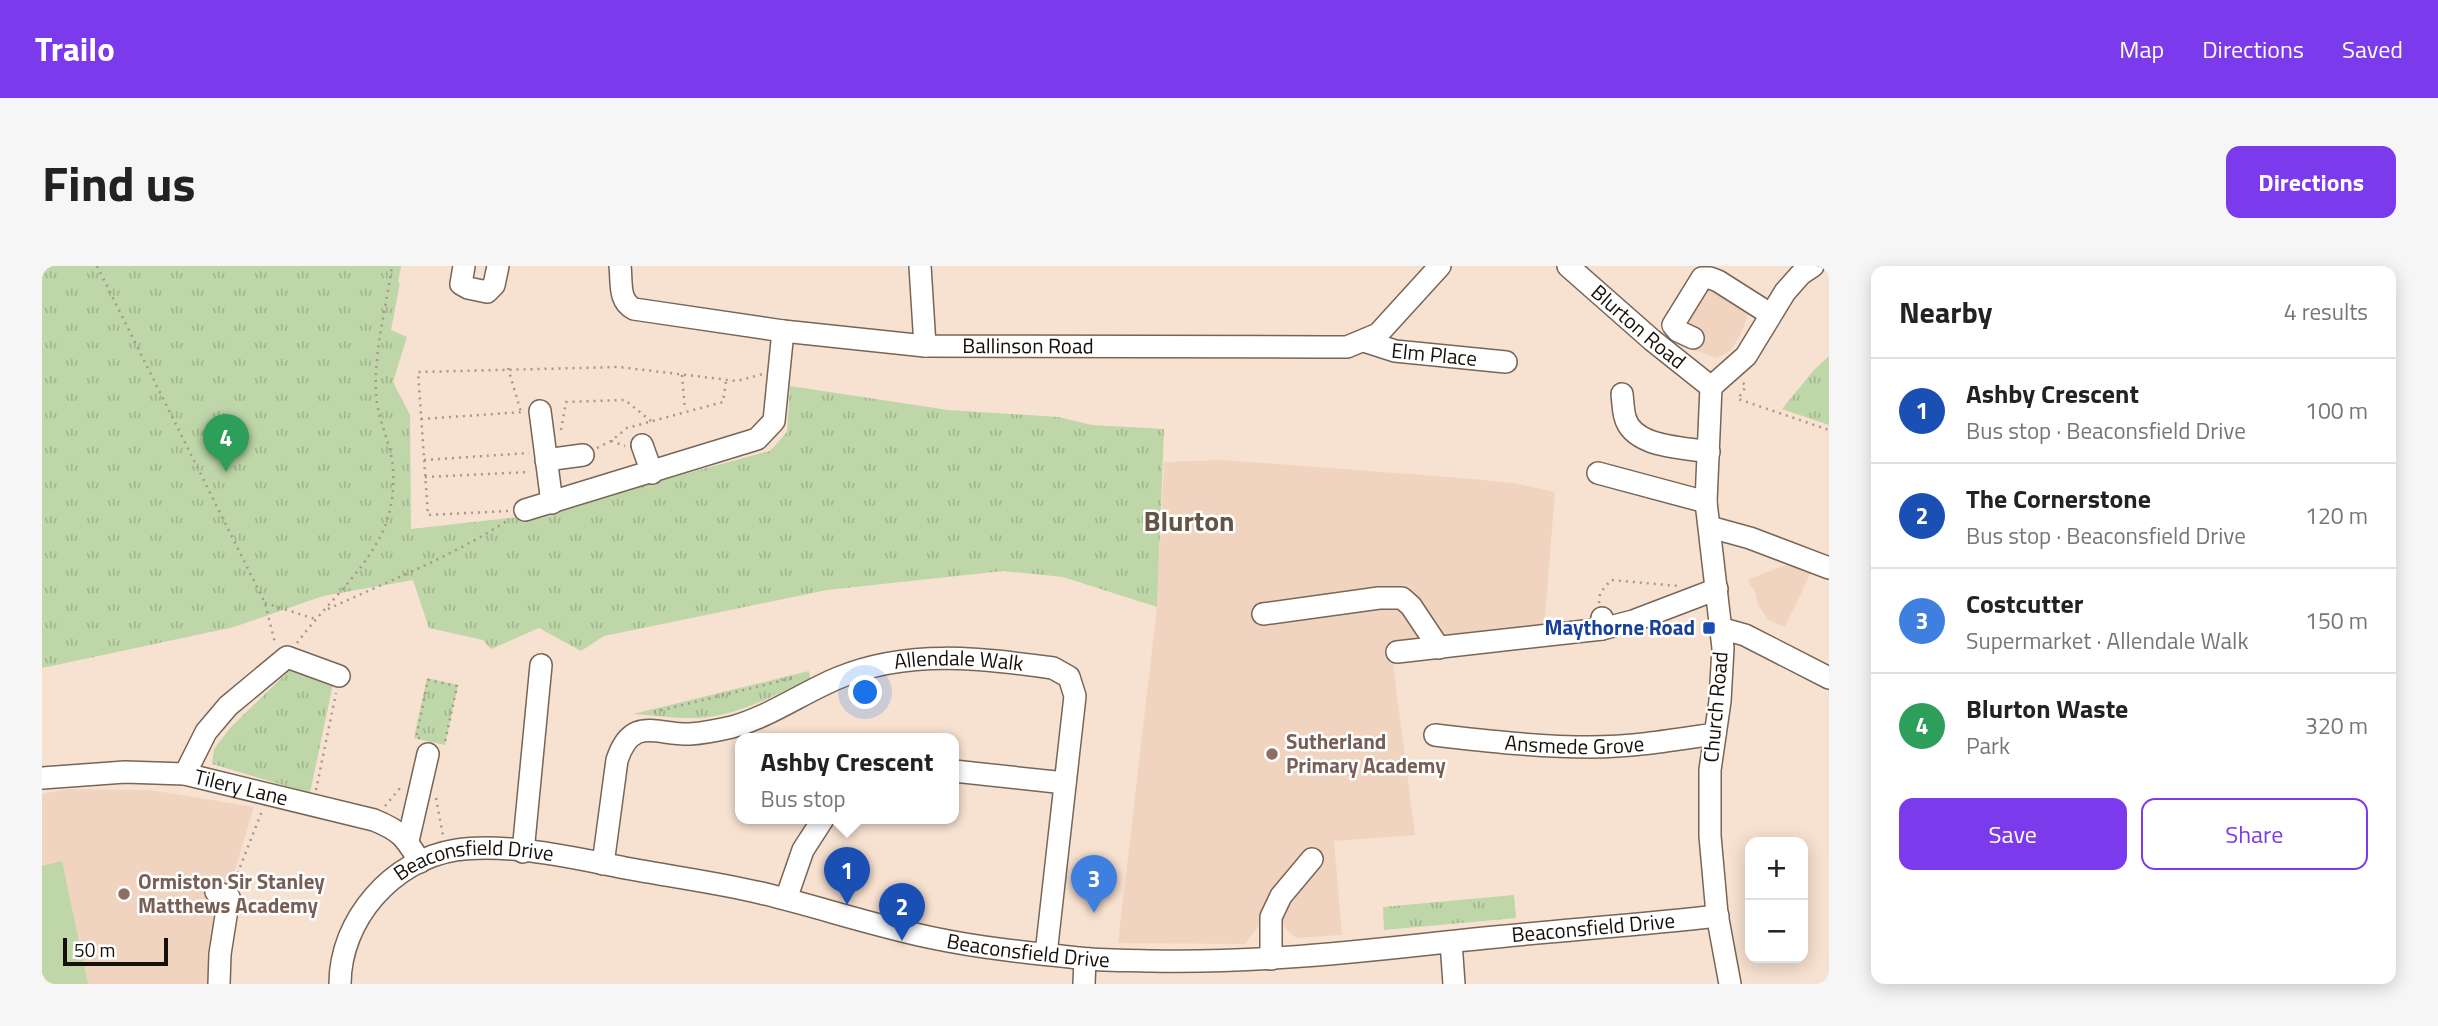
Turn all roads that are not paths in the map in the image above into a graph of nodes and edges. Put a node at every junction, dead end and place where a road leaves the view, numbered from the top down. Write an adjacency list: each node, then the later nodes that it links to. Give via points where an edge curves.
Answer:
1 (464, 266): 2 (street, via 461,284 486,292 495,285)
2 (498, 266)
3 (621, 266): 9 (street, Ballinson Road, via 623,299 634,309)
4 (920, 266): 12 (street)
5 (1440, 266): 11 (street, Ballinson Road, via 1378,334)
6 (1568, 266): 14 (street, Blurton Road)
7 (1813, 266): 8 (street, via 1801,274)
8 (1770, 314): 10 (street, via 1718,281 1702,278 1673,325); 14 (street, via 1746,356)
9 (783, 331): 12 (street, Ballinson Road); 22 (street, via 770,428 757,439)
10 (1693, 338)
11 (1364, 341): 12 (street, Ballinson Road, via 1323,348); 13 (street, Elm Place, via 1395,351)
12 (925, 346)
13 (1506, 362)
14 (1711, 387): 18 (street, Church Road)
15 (1628, 402): 18 (street, via 1625,419 1644,439)
16 (530, 412): 20 (street)
17 (637, 439): 22 (street)
18 (1709, 452): 23 (street, Church Road)
19 (583, 455): 20 (street)
20 (550, 460): 24 (street)
21 (1598, 472): 23 (street)
22 (652, 473): 24 (street)
23 (1706, 502): 26 (street, Church Road)
24 (552, 503): 25 (street)
25 (525, 510)
26 (1710, 527): 27 (street); 28 (street, Church Road)
27 (1829, 568)
28 (1717, 589): 30 (street, Church Road); 31 (street, via 1633,621)
29 (1263, 614): 31 (street, via 1402,598)
30 (1720, 628): 35 (street, via 1770,646); 36 (street, Church Road, via 1722,664)
31 (1439, 648): 32 (street)
32 (1397, 652)
33 (541, 665): 45 (street)
34 (339, 676): 40 (street, via 284,660 228,706 206,732)
35 (1829, 678)
36 (1714, 734): 37 (street, Ansmede Grove, via 1591,747); 51 (street, Church Road, via 1710,836)
37 (1435, 737)
38 (429, 747): 44 (street)
39 (959, 772): 42 (street)
40 (185, 774): 41 (street, Tilery Lane, via 125,772); 44 (street, Tilery Lane, via 374,820)
41 (42, 778)
42 (1065, 783): 48 (street, Allendale Walk, via 1075,696 1069,677 1061,672 1021,663 939,657 876,665 733,726 688,734 644,729 632,735 621,746 617,760); 53 (street, Allendale Walk)
43 (820, 824): 50 (street, via 803,850)
44 (408, 841): 47 (street, Tilery Lane)
45 (523, 852): 47 (street, Beaconsfield Drive, via 478,848); 48 (street, Beaconsfield Drive)
46 (1312, 859): 55 (street, via 1281,896 1271,917)
47 (420, 862): 57 (street, Beaconsfield Drive, via 398,874 360,915 344,954)
48 (603, 864): 50 (street, Beaconsfield Drive)
49 (223, 894): 56 (street)
50 (786, 899): 53 (street, Beaconsfield Drive, via 933,938)
51 (1718, 916): 52 (street, Beaconsfield Drive); 60 (street, Church Road)
52 (1451, 942): 55 (street, Beaconsfield Drive); 59 (street)
53 (1046, 954): 54 (street, Beaconsfield Drive)
54 (1084, 959): 55 (street, Beaconsfield Drive); 58 (street)
55 (1272, 959)
56 (219, 984)
57 (340, 984)
58 (1084, 984)
59 (1454, 984)
60 (1730, 984)

